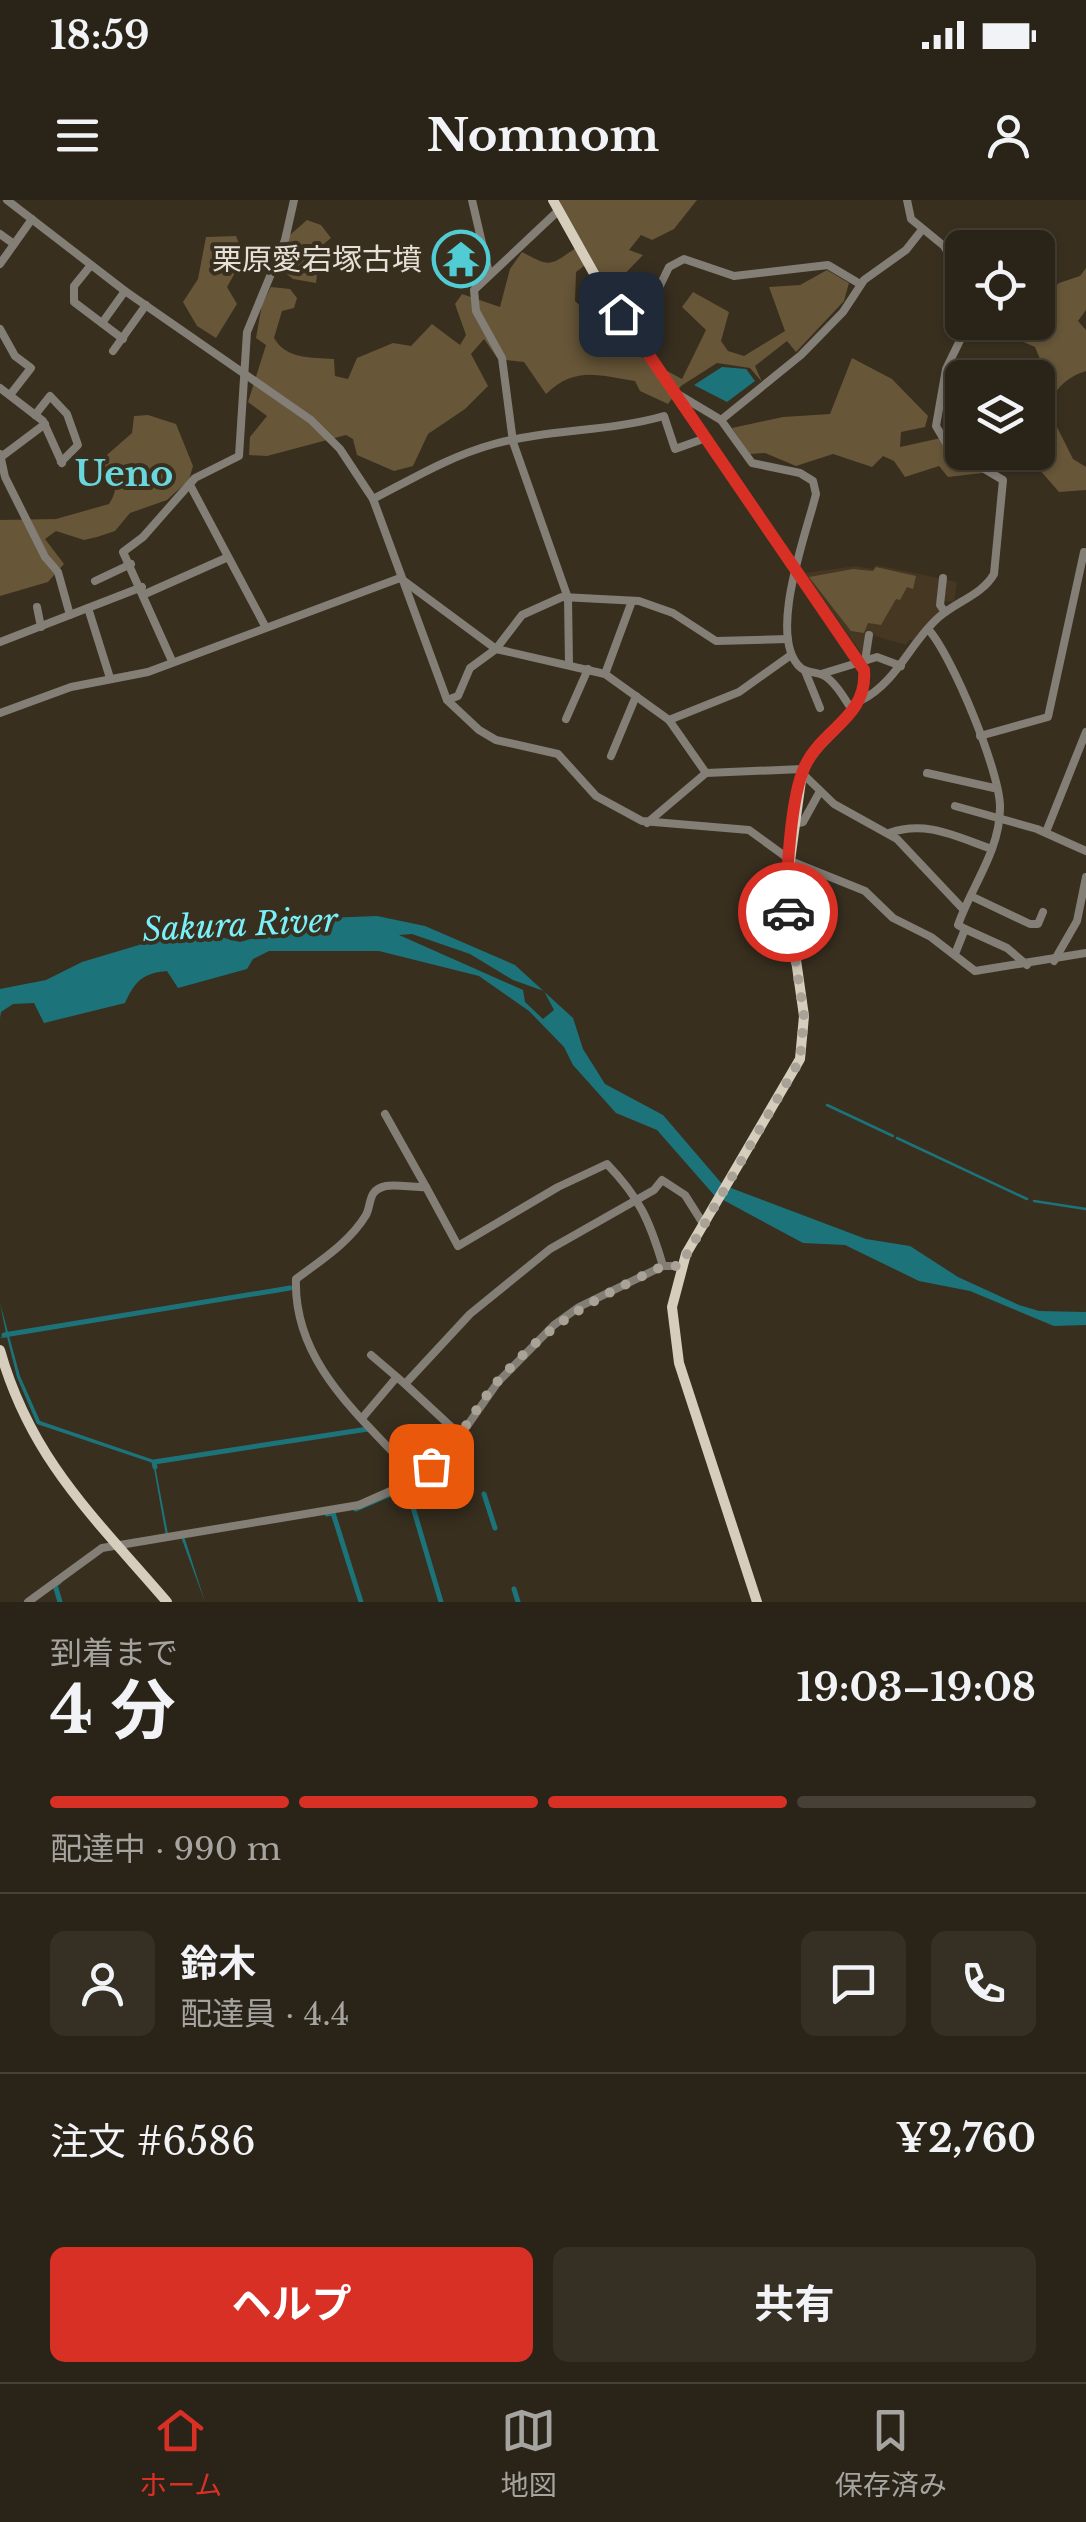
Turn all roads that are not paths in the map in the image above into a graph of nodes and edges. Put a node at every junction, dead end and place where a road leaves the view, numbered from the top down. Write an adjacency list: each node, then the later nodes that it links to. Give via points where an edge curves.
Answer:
1 (8, 200): 6 (street)
2 (294, 200): 23 (street, via 280,256 247,332)
3 (472, 200): 13 (street)
4 (907, 200): 7 (street)
5 (556, 205): 13 (street); 19 (main road, via 580,254)
6 (32, 219): 9 (street); 12 (street)
7 (921, 231): 10 (street); 14 (street)
8 (0, 234): 9 (street)
9 (14, 244): 11 (street)
10 (945, 248)
11 (0, 264)
12 (90, 265): 15 (street); 17 (street, via 74,286 74,302)
13 (489, 273): 31 (street, via 474,290 476,311 502,358)
14 (860, 284): 19 (street, via 828,265 734,276 684,260 669,267); 28 (street, via 816,340)
15 (125, 290): 16 (street); 17 (street)
16 (146, 306): 20 (street); 23 (street)
17 (102, 323): 20 (street)
18 (0, 329): 26 (street, via 15,356 31,368)
19 (636, 335): 25 (main road)
20 (123, 339): 22 (street)
21 (960, 340): 47 (street, via 946,368 936,426 949,448 1002,480 1000,534 992,579)
22 (114, 352)
23 (246, 375): 33 (street, via 239,456); 34 (street, via 330,438)
24 (0, 388): 26 (street)
25 (671, 390): 28 (street); 30 (main road)
26 (10, 395): 27 (street)
27 (35, 415): 29 (street); 29 (street, via 50,396 67,414 78,446 62,464)
28 (721, 420): 38 (street, via 747,460 813,482 816,494)
29 (45, 424): 32 (street)
30 (703, 439): 31 (street, via 676,448 664,416); 38 (main road)
31 (514, 442): 34 (street, via 462,454); 43 (street)
32 (1, 456): 48 (street, via 44,556 58,572)
33 (190, 484): 36 (street); 37 (street, via 123,552)
34 (373, 499): 39 (street)
35 (1084, 552): 74 (street, via 1048,718)
36 (226, 558): 42 (street); 49 (street)
37 (131, 564): 41 (street); 42 (street)
38 (796, 568): 53 (street); 58 (main road)
39 (400, 578): 49 (street); 55 (street); 67 (street)
40 (943, 578): 47 (street)
41 (94, 582)
42 (144, 591): 46 (street); 57 (street)
43 (568, 598): 44 (street); 55 (street, via 550,599 522,615); 59 (street)
44 (632, 600): 53 (street, via 672,613 716,641); 63 (street)
45 (37, 607): 50 (street)
46 (88, 608): 48 (street); 65 (street)
47 (945, 612): 51 (street)
48 (70, 615): 50 (street)
49 (265, 626): 57 (street)
50 (41, 627): 54 (street)
51 (924, 633): 60 (street); 74 (street, via 946,651)
52 (869, 635): 58 (street)
53 (788, 640): 56 (street)
54 (0, 642)
55 (496, 649): 59 (street); 67 (street, via 478,660 458,696)
56 (791, 655): 62 (street); 72 (street, via 739,692)
57 (172, 661): 65 (street)
58 (863, 662): 60 (street, via 882,658); 64 (street); 68 (main road)
59 (568, 664): 61 (street)
60 (901, 666): 68 (street)
61 (588, 670): 63 (street); 71 (street)
62 (805, 670): 64 (street); 69 (street)
63 (605, 674): 66 (street)
64 (820, 674): 68 (street)
65 (110, 678): 70 (street)
66 (636, 696): 72 (street); 75 (street)
67 (447, 700): 83 (street, via 488,736 558,754 596,796)
68 (857, 706): 76 (main road)
69 (820, 708)
70 (0, 713)
71 (566, 719)
72 (669, 720): 78 (street)
73 (1086, 732): 85 (street)
74 (980, 736): 79 (street)
75 (612, 756)
76 (802, 771): 78 (street); 80 (street); 84 (main road)
77 (928, 772): 79 (street)
78 (706, 773): 83 (street)
79 (994, 788): 82 (street)
80 (819, 792): 84 (street, via 803,822); 86 (street)
81 (955, 806): 82 (street)
82 (998, 820): 85 (street); 87 (street)
83 (647, 823): 89 (street, via 742,827)
84 (794, 824): 89 (main road)
85 (1046, 832): 88 (street)
86 (889, 833): 87 (street, via 908,826 941,830); 92 (street)
87 (989, 848): 91 (street)
88 (1086, 851)
89 (789, 860): 96 (street, via 865,891 893,918); 102 (main road, via 788,912 804,1032 798,1067)
90 (1086, 876): 97 (street, via 1077,921)
91 (973, 897): 92 (street); 93 (street, via 1030,924 1038,924)
92 (963, 909): 94 (street, via 958,925)
93 (1044, 912)
94 (965, 929): 96 (street); 98 (street)
95 (1086, 953): 97 (street)
96 (955, 954): 98 (street, via 975,970)
97 (1054, 960): 98 (street)
98 (1027, 965)
99 (386, 1114): 100 (street)
100 (426, 1187): 101 (street, via 458,1246 607,1164); 109 (street, via 376,1191 338,1248 296,1279 295,1308 314,1362)
101 (638, 1199): 102 (street, via 662,1180 685,1195); 103 (street); 108 (street, via 550,1249 470,1314)
102 (705, 1224): 104 (main road)
103 (663, 1266): 104 (street); 110 (street, via 566,1314 498,1382)
104 (680, 1266): 115 (main road, via 674,1345)
105 (0, 1350): 112 (main road, via 44,1455)
106 (371, 1355): 107 (street)
107 (396, 1378): 108 (street); 109 (street)
108 (405, 1384): 110 (street)
109 (363, 1418): 111 (street)
110 (460, 1435): 111 (street)
111 (416, 1476): 112 (street, via 359,1505)
112 (114, 1544): 113 (street, via 81,1560); 114 (main road)
113 (28, 1602)
114 (167, 1602)
115 (757, 1602)

